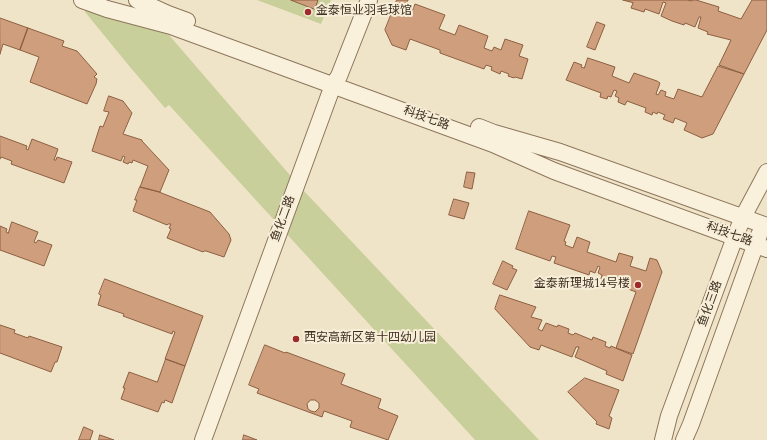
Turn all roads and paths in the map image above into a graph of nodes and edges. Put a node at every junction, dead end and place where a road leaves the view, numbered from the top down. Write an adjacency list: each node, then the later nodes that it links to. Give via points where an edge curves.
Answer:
1 (82, 0): 4 (street, 科技七路)
2 (137, 0): 4 (street, 科技七路)
3 (369, 0): 4 (street, 鱼化二路)
4 (336, 80): 6 (street, 科技七路, via 494,133 560,152); 8 (street, 科技七路, via 554,171); 12 (street, 鱼化二路)
5 (767, 172): 6 (street, 鱼化三路)
6 (743, 217): 7 (street, 科技七路); 8 (street, 鱼化三路)
7 (766, 222): 9 (street, 鱼化三路)
8 (735, 237): 9 (street, 科技七路); 10 (street, 鱼化三路)
9 (761, 247): 11 (street, 鱼化三路)
10 (719, 281): 11 (street); 13 (street, 鱼化三路, via 669,416)
11 (740, 288): 14 (street, 鱼化三路)
12 (203, 440)
13 (663, 440)
14 (684, 440)

